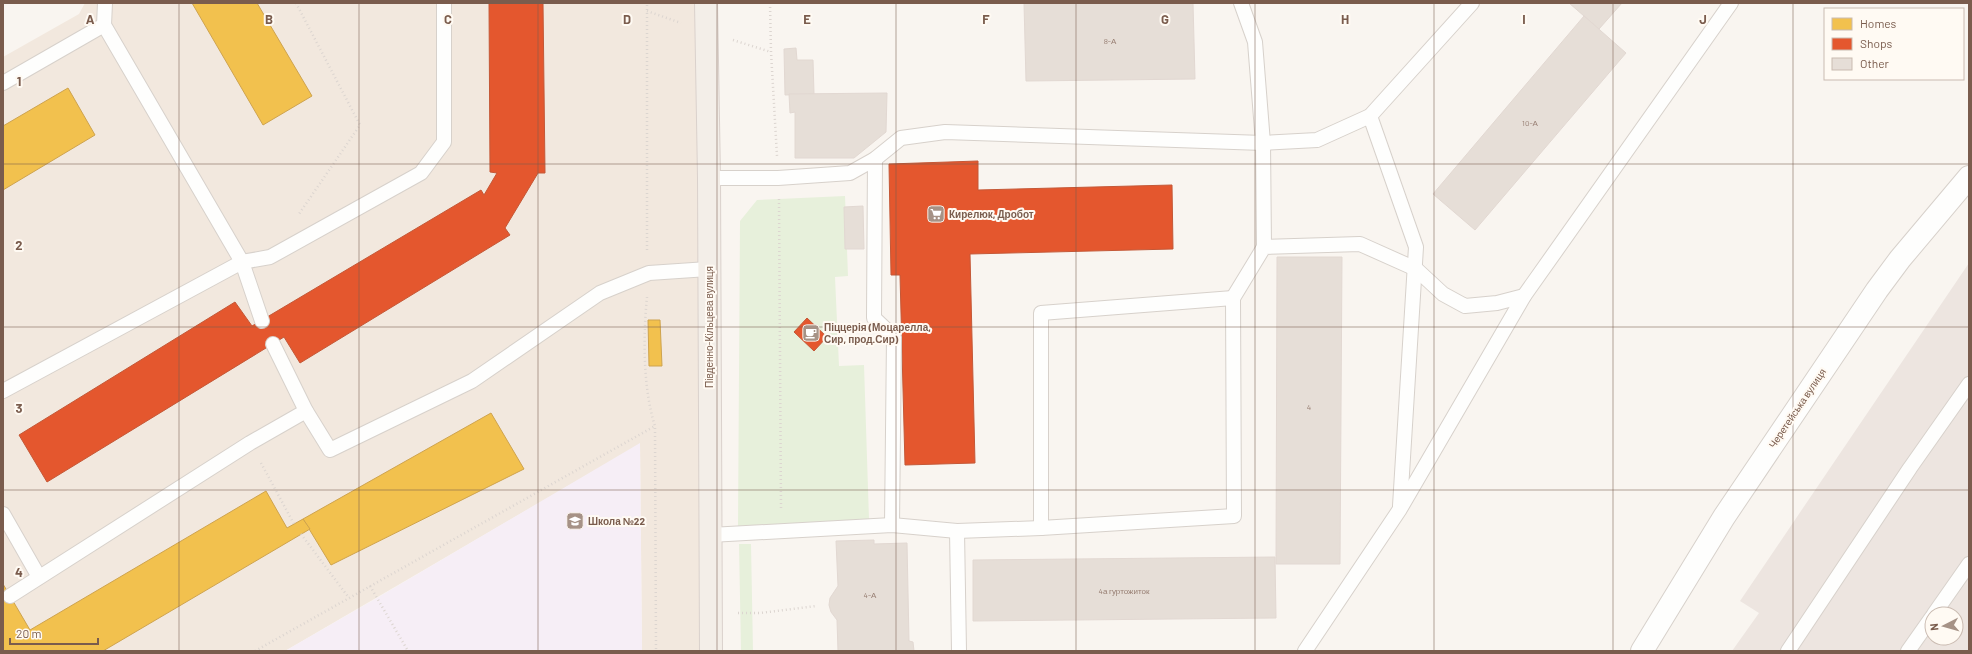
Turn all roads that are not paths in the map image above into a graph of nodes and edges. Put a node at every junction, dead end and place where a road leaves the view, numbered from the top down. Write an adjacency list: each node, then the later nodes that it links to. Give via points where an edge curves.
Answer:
1 (105, 3): 7 (lane)
2 (444, 3): 15 (lane, via 444,142 421,173 270,257)
3 (706, 3): 13 (main road, Південно-Кільцева вулиця)
4 (1241, 3): 10 (lane, via 1255,42)
5 (1472, 3): 9 (lane)
6 (1731, 3): 18 (lane)
7 (104, 24): 8 (lane); 15 (lane)
8 (3, 83)
9 (1370, 116): 10 (lane, via 1317,140); 17 (lane, via 1416,247)
10 (1263, 143): 11 (lane, via 945,132 901,138); 14 (lane)
11 (875, 159): 13 (lane, via 850,173 778,178); 27 (lane, via 874,318 894,337)
12 (1969, 177): 39 (street, Черетейська вулиця, via 1905,253 1878,290 1724,517)
13 (709, 178): 16 (main road, Південно-Кільцева вулиця)
14 (1264, 247): 17 (lane, via 1360,244); 19 (lane)
15 (242, 262): 20 (lane); 23 (lane)
16 (708, 269): 24 (lane, via 649,273 600,293 472,381 330,450); 30 (main road, Південно-Кільцева вулиця)
17 (1416, 269): 18 (lane, via 1443,294 1466,306 1497,303); 25 (lane)
18 (1524, 296): 25 (lane)
19 (1233, 298): 28 (lane, via 1041,313); 28 (lane, via 1234,516)
20 (262, 321)
21 (274, 344): 24 (lane)
22 (1969, 384): 40 (lane)
23 (3, 391)
24 (306, 411): 32 (lane, via 250,443)
25 (1400, 509): 38 (lane)
26 (3, 514): 32 (lane)
27 (892, 525): 29 (lane); 30 (lane)
28 (1041, 528): 29 (lane)
29 (957, 531): 37 (lane)
30 (710, 534): 36 (main road, Південно-Кільцева вулиця)
31 (1969, 564): 34 (lane)
32 (40, 577): 33 (lane)
33 (10, 596)
34 (1940, 606)
35 (1924, 628): 41 (lane)
36 (711, 651)
37 (959, 651)
38 (1306, 651)
39 (1642, 651)
40 (1788, 651)
41 (1908, 651)

